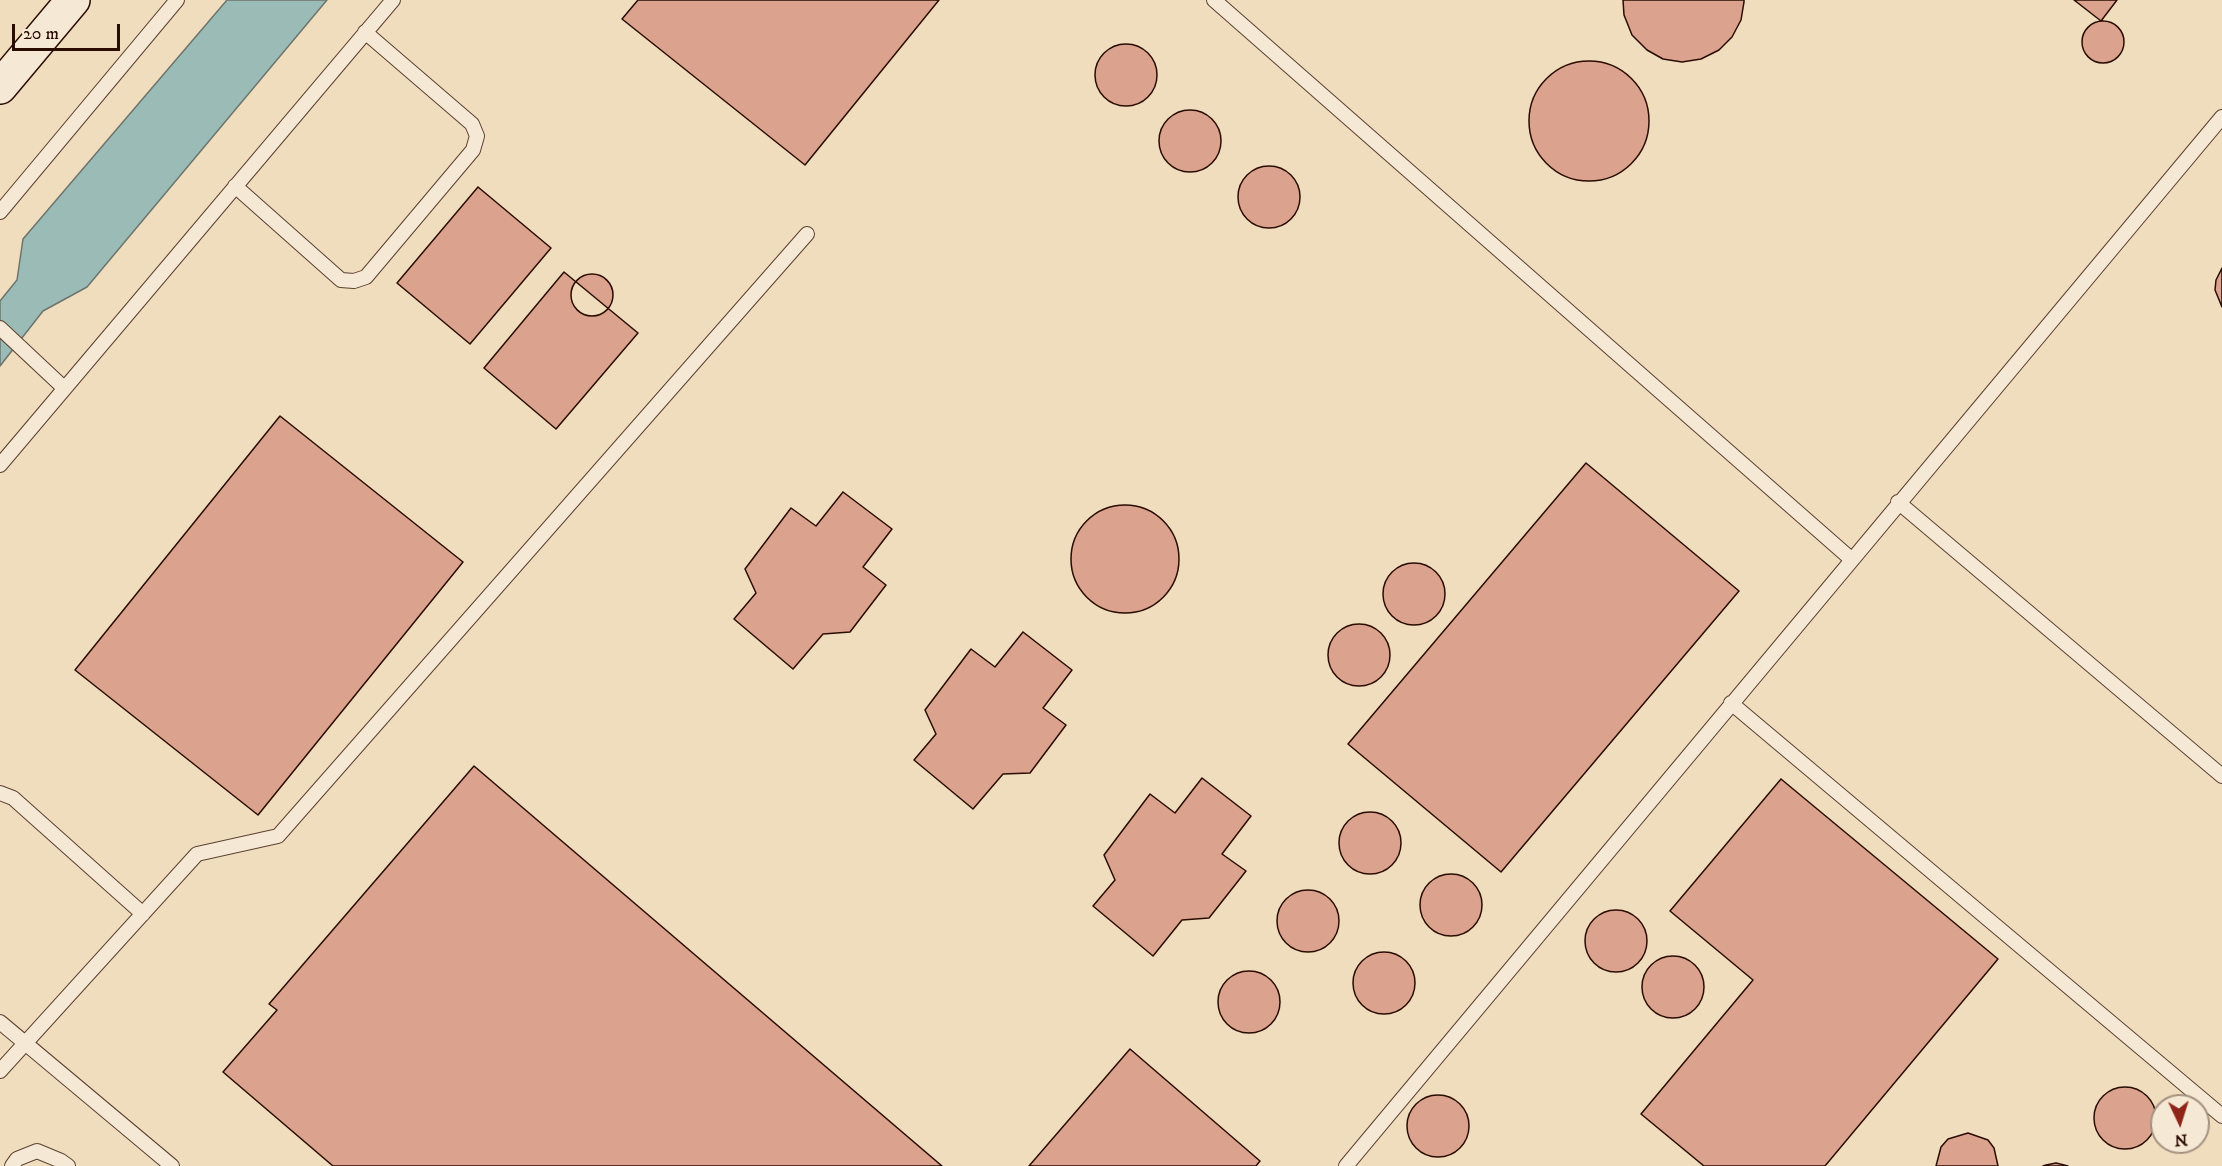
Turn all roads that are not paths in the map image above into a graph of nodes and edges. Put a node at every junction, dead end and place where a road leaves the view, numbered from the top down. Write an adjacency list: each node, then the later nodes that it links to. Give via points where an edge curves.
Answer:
1 (73, 0): 6 (street)
2 (177, 0): 9 (lane)
3 (393, 0): 5 (lane)
4 (1214, 0): 15 (lane)
5 (365, 32): 8 (lane); 8 (lane, via 472,124 477,136 473,150 366,277 341,280)
6 (0, 87)
7 (2222, 117): 14 (lane)
8 (235, 186): 12 (lane)
9 (0, 212)
10 (807, 234): 19 (lane, via 278,836 197,854)
11 (0, 328): 12 (lane)
12 (64, 388): 13 (lane)
13 (0, 465)
14 (1898, 502): 15 (lane); 17 (lane)
15 (1851, 559): 16 (lane)
16 (1731, 703): 23 (lane); 27 (lane)
17 (2222, 776)
18 (0, 793): 19 (lane, via 13,798)
19 (142, 914): 21 (lane)
20 (0, 1022): 21 (lane)
21 (24, 1043): 22 (lane); 26 (lane)
22 (0, 1071)
23 (2222, 1116)
24 (12, 1166): 25 (lane, via 38,1151)
25 (68, 1166)
26 (172, 1166)
27 (1346, 1166)

